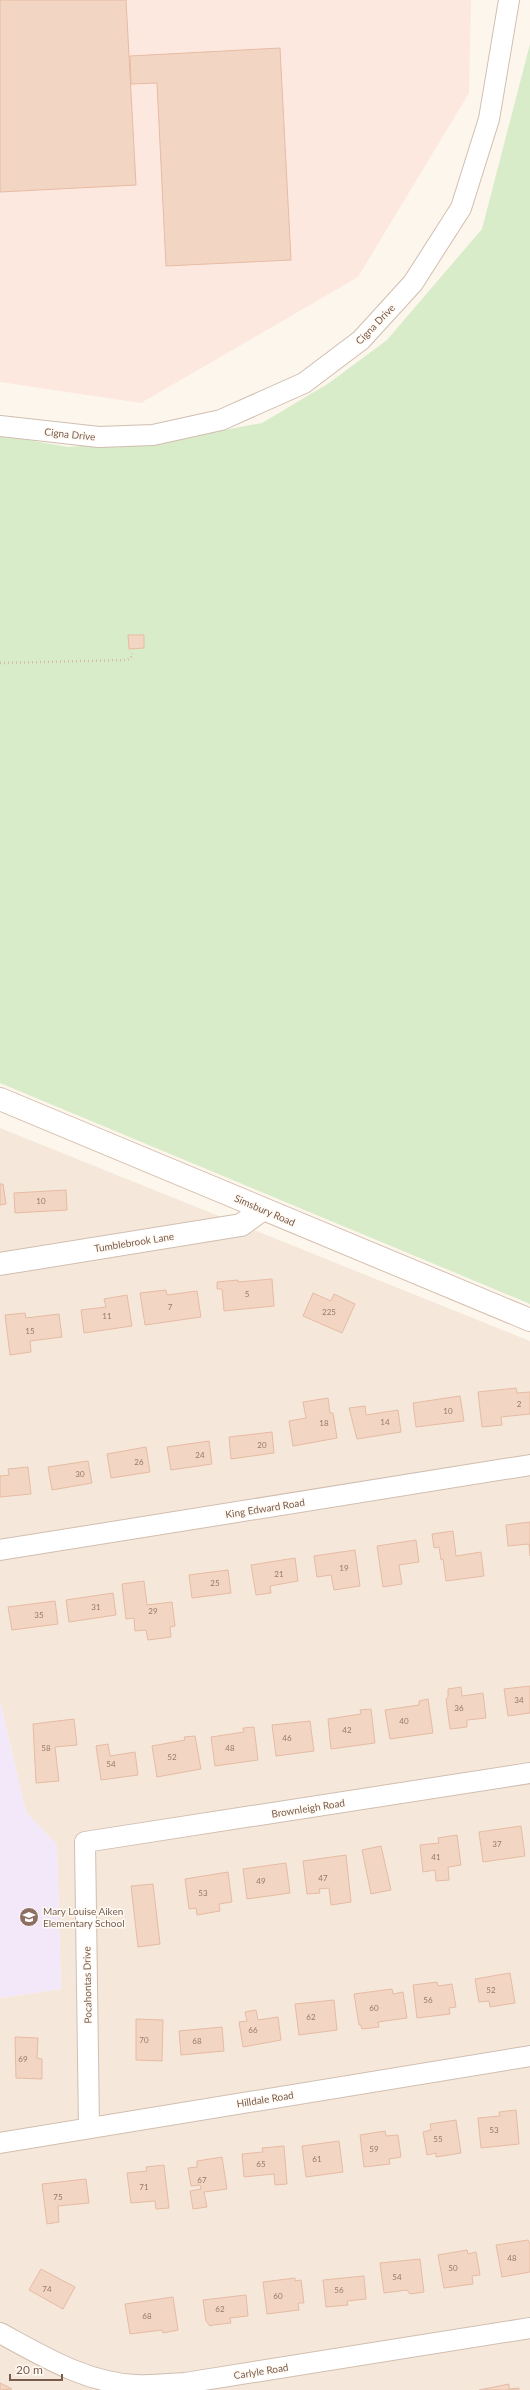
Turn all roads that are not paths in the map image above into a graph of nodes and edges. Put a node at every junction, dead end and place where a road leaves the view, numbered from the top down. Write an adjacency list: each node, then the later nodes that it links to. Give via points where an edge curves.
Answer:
1 (509, 0): 2 (street, Cigna Drive, via 489,120 461,208 413,283 361,340 304,383 221,420 153,435 99,437)
2 (0, 426)
3 (0, 1099): 4 (main road, Simsbury Road)
4 (263, 1209): 5 (main road, Tumblebrook Lane, via 240,1225); 6 (main road, Simsbury Road)
5 (0, 1264)
6 (530, 1320)
7 (530, 1465): 8 (street, King Edward Road)
8 (0, 1550)
9 (530, 1773): 10 (street, Brownleigh Road)
10 (85, 1842): 12 (street, Pocahontas Drive)
11 (530, 2056): 12 (street, Hilldale Road)
12 (89, 2128): 13 (street, Hilldale Road)
13 (0, 2143)
14 (530, 2328): 15 (street, Carlyle Road, via 185,2383 141,2385 111,2382 78,2373)
15 (0, 2333)

